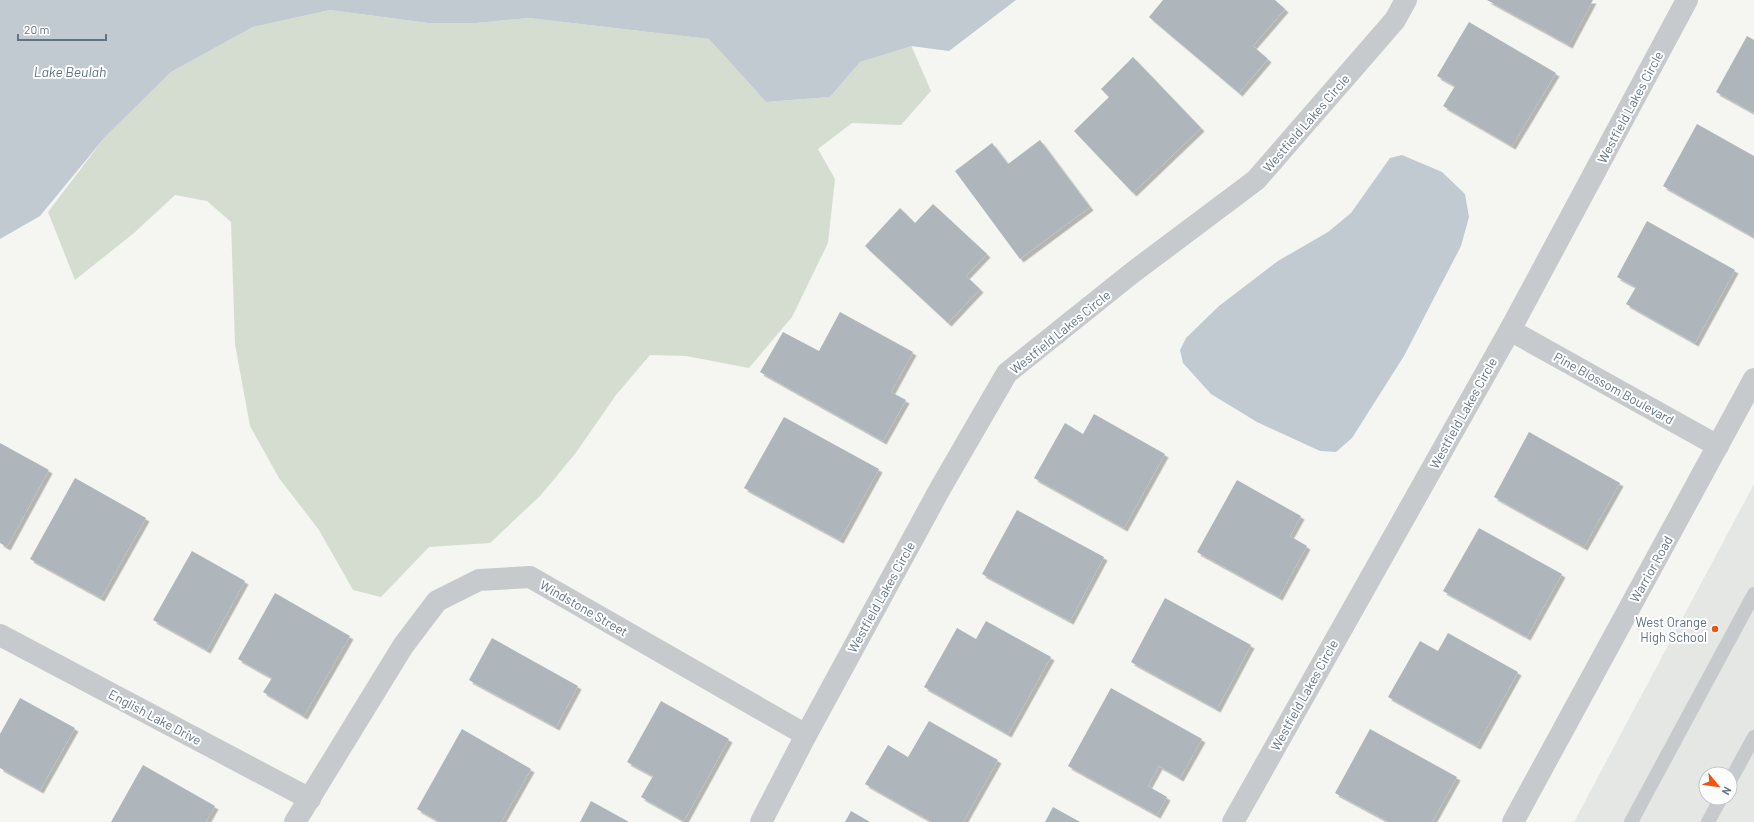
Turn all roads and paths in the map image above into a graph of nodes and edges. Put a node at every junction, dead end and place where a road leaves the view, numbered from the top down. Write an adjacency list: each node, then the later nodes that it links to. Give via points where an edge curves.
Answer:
1 (1406, 0): 8 (street, Westfield Lakes Circle, via 1395,20 1256,180 1132,273 1007,373 941,487)
2 (1688, 0): 3 (street, Westfield Lakes Circle)
3 (1510, 330): 5 (street, Pine Blossom Boulevard); 15 (street, Westfield Lakes Circle)
4 (1754, 379): 5 (street, Warrior Road)
5 (1718, 446): 16 (street, Warrior Road)
6 (1754, 594): 17 (lane)
7 (0, 635): 11 (street, English Lake Drive)
8 (806, 735): 11 (street, Windstone Street, via 530,577 479,580 437,601 403,646); 14 (street, Westfield Lakes Circle)
9 (1754, 737): 10 (lane)
10 (1738, 766)
11 (310, 798): 13 (street, Windstone Street)
12 (1717, 806): 18 (lane)
13 (295, 822)
14 (761, 822)
15 (1233, 822)
16 (1513, 822)
17 (1631, 822)
18 (1708, 822)

